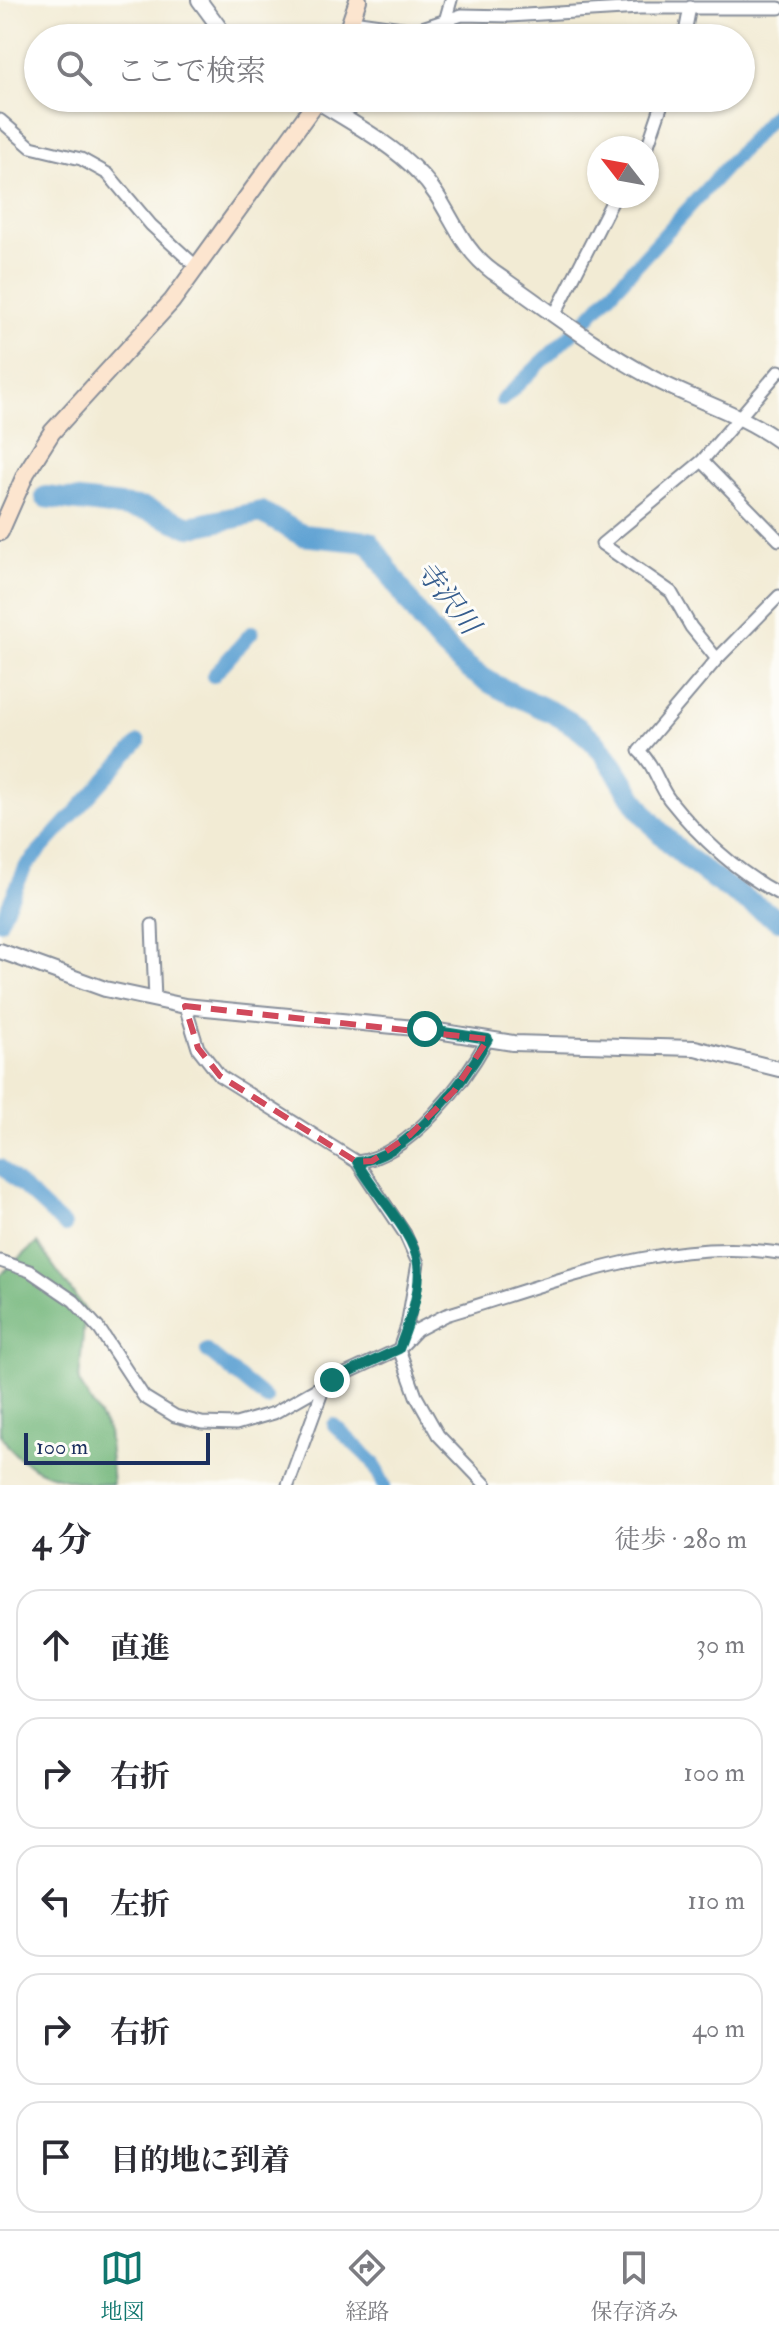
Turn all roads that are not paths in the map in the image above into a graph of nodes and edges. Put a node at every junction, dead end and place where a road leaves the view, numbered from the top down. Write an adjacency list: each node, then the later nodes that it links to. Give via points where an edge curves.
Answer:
1 (199, 0): 8 (street)
2 (358, 0): 6 (main road)
3 (451, 0): 7 (street)
4 (690, 7): 5 (street); 7 (street, via 462,15); 12 (street)
5 (779, 8)
6 (352, 21): 9 (main road); 10 (street)
7 (445, 21): 11 (street)
8 (217, 24)
9 (351, 24)
10 (373, 24)
11 (435, 24)
12 (687, 24)
13 (307, 112): 19 (main road)
14 (334, 112): 20 (street, via 420,173 473,257)
15 (659, 112): 17 (street)
16 (0, 120): 19 (street, via 31,147 81,159 108,174 151,225)
17 (651, 136)
18 (609, 208): 20 (street)
19 (198, 268): 25 (main road, via 71,408)
20 (555, 314): 22 (street, via 662,384)
21 (779, 371): 22 (street)
22 (741, 415): 23 (street); 24 (street)
23 (779, 441)
24 (702, 461): 27 (street); 29 (street, via 602,544 671,592)
25 (5, 499): 26 (main road)
26 (0, 532)
27 (779, 540)
28 (779, 596): 29 (street)
29 (717, 659): 30 (street, via 639,751 698,832 732,866)
30 (779, 894)
31 (152, 925): 33 (street)
32 (0, 951): 33 (street, via 105,989)
33 (155, 1000): 34 (street)
34 (185, 1006): 35 (street); 37 (street, via 198,1048 220,1076)
35 (488, 1039): 36 (street, via 695,1048); 37 (street, via 454,1091 410,1135 372,1161)
36 (779, 1069)
37 (357, 1162): 40 (street, via 418,1263)
38 (779, 1253): 40 (street, via 717,1247 637,1259 446,1315 417,1330)
39 (0, 1261): 41 (street, via 30,1271 66,1294 100,1330 144,1397 175,1416 236,1424 274,1413)
40 (399, 1349): 41 (street); 43 (street, via 438,1435)
41 (325, 1384): 42 (street)
42 (288, 1485)
43 (486, 1485)

